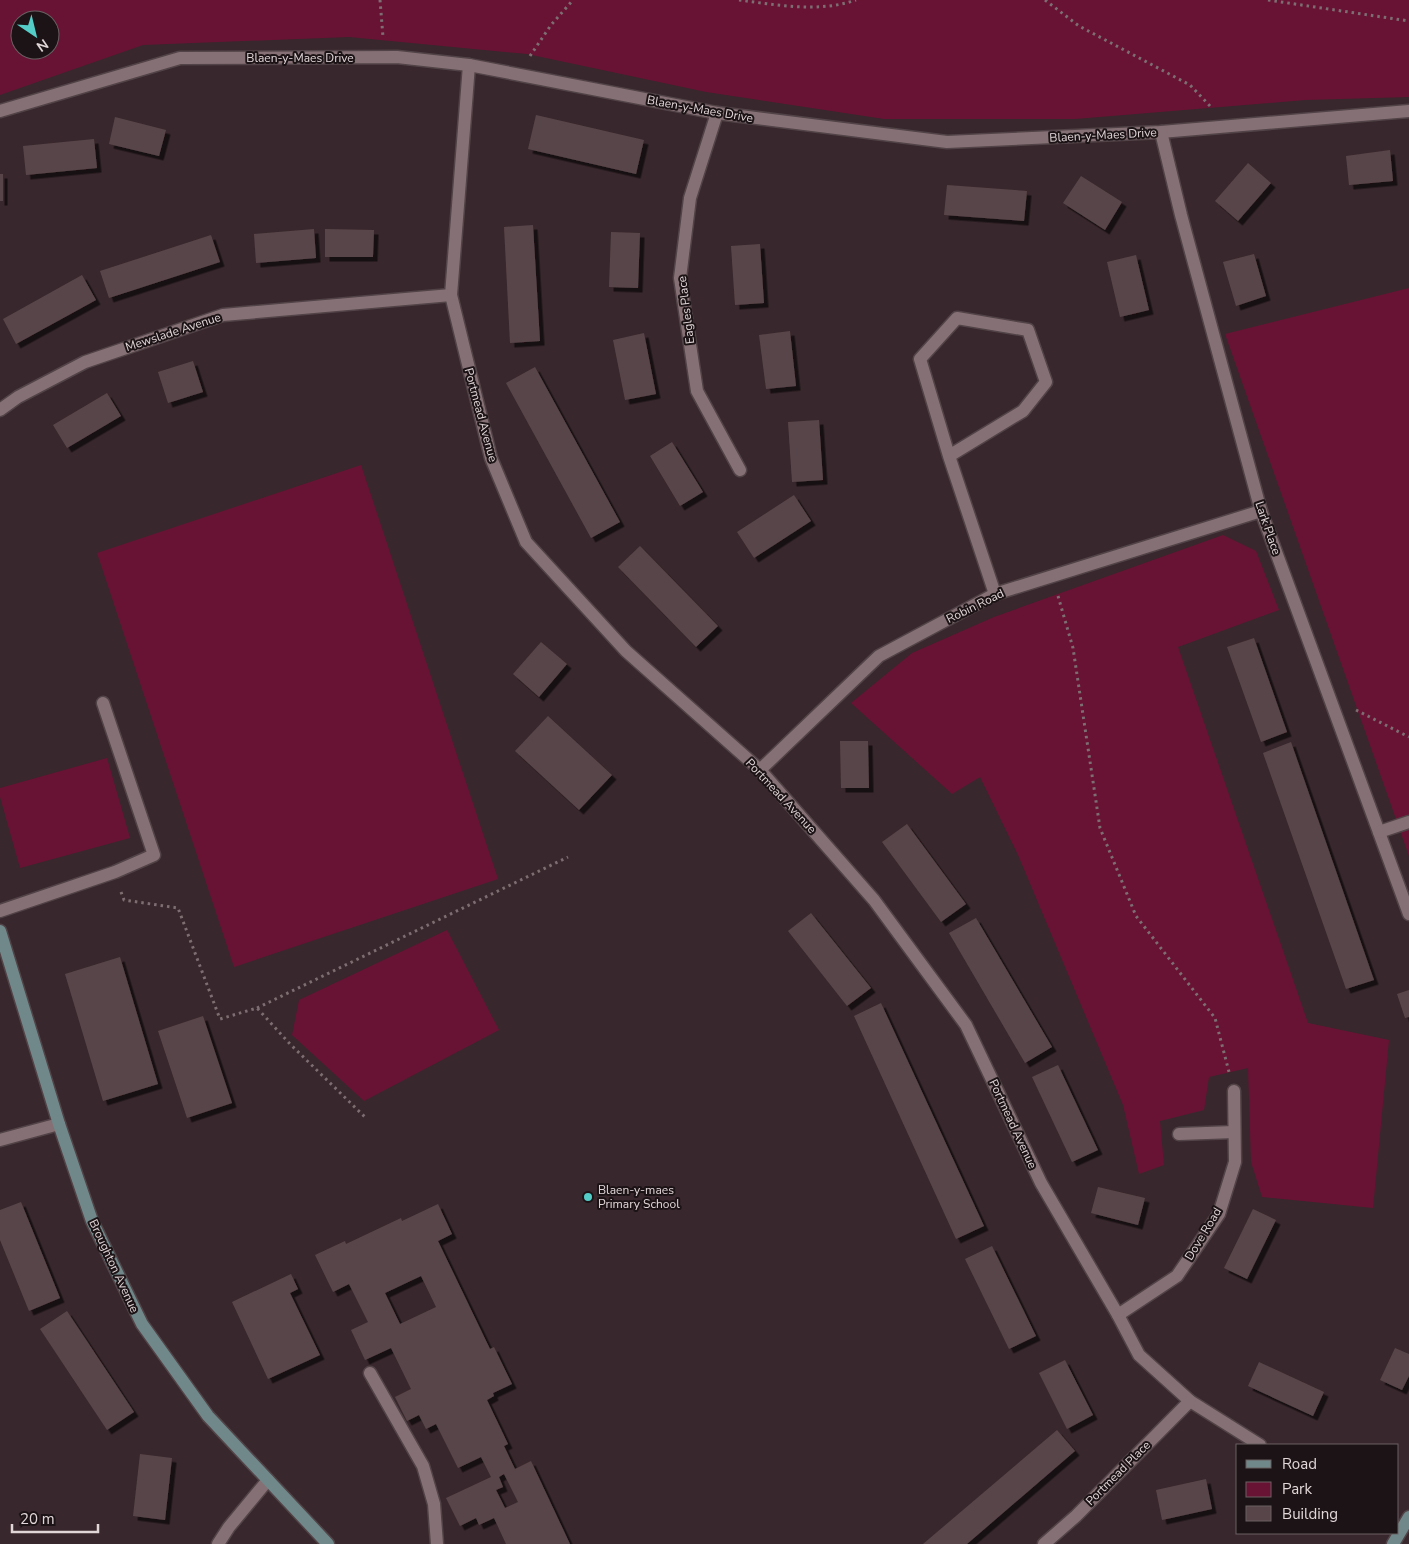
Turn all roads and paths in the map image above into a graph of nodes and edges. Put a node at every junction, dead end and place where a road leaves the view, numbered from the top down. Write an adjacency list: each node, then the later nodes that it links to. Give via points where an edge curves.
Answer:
1 (380, 0): 8 (path)
2 (573, 0): 10 (path, via 551,25)
3 (738, 0): 4 (path, via 797,7 842,5)
4 (856, 0)
5 (1045, 0): 14 (path, via 1079,26 1190,85)
6 (1268, 0): 7 (path)
7 (1409, 21)
8 (385, 58): 9 (street, Blaen-y-Maes Drive); 11 (street, Blaen-y-Maes Drive, via 180,58)
9 (469, 65): 10 (street, Blaen-y-Maes Drive); 16 (street, Portmead Avenue)
10 (517, 75): 13 (street, Blaen-y-Maes Drive)
11 (0, 111)
12 (1409, 111): 14 (street, Blaen-y-Maes Drive)
13 (717, 114): 15 (street, Blaen-y-Maes Drive, via 947,142); 19 (street, Eagles Place, via 690,198 680,278 697,391)
14 (1230, 126): 15 (street, Blaen-y-Maes Drive)
15 (1161, 132): 20 (street, Lark Place)
16 (451, 296): 17 (street, Mewslade Avenue, via 224,315 85,362); 26 (street, Portmead Avenue, via 491,458 526,542 626,651)
17 (0, 410)
18 (948, 456): 18 (street, via 920,359 957,318 1028,330 1046,382 1023,411); 22 (street)
19 (740, 470)
20 (1261, 511): 21 (street, Robin Road); 23 (street, Lark Place)
21 (1052, 576): 22 (street, Robin Road); 35 (path, via 1072,648 1100,828 1136,916 1215,1018)
22 (995, 594): 26 (street, Robin Road, via 879,656)
23 (1329, 696): 25 (path); 28 (street, Lark Place)
24 (103, 703): 30 (street, via 154,855)
25 (1409, 737)
26 (760, 770): 41 (street, Portmead Avenue, via 874,900 966,1025 1041,1183)
27 (1409, 822): 28 (street)
28 (1379, 832): 32 (street, Lark Place)
29 (568, 857): 34 (path)
30 (115, 872): 31 (street); 34 (path, via 124,900 178,908 220,1019)
31 (0, 911)
32 (1409, 914)
33 (0, 931): 37 (street, Broughton Avenue)
34 (258, 1008): 36 (path)
35 (1234, 1091): 38 (street, Dove Road)
36 (367, 1119)
37 (59, 1124): 40 (street); 45 (street, Broughton Avenue, via 92,1221 142,1324 208,1416)
38 (1234, 1132): 39 (street); 41 (street, Dove Road, via 1235,1162 1218,1214 1177,1276)
39 (1179, 1134)
40 (0, 1140)
41 (1118, 1315): 43 (street, Portmead Avenue, via 1138,1355)
42 (370, 1373): 50 (street, via 423,1466 434,1504)
43 (1190, 1401): 44 (street, Portmead Avenue); 51 (street, Portmead Place)
44 (1258, 1444)
45 (268, 1480): 48 (street); 49 (street, Broughton Avenue)
46 (1409, 1517): 47 (street)
47 (1399, 1534)
48 (218, 1544)
49 (328, 1544)
50 (438, 1544)
51 (1044, 1544)

